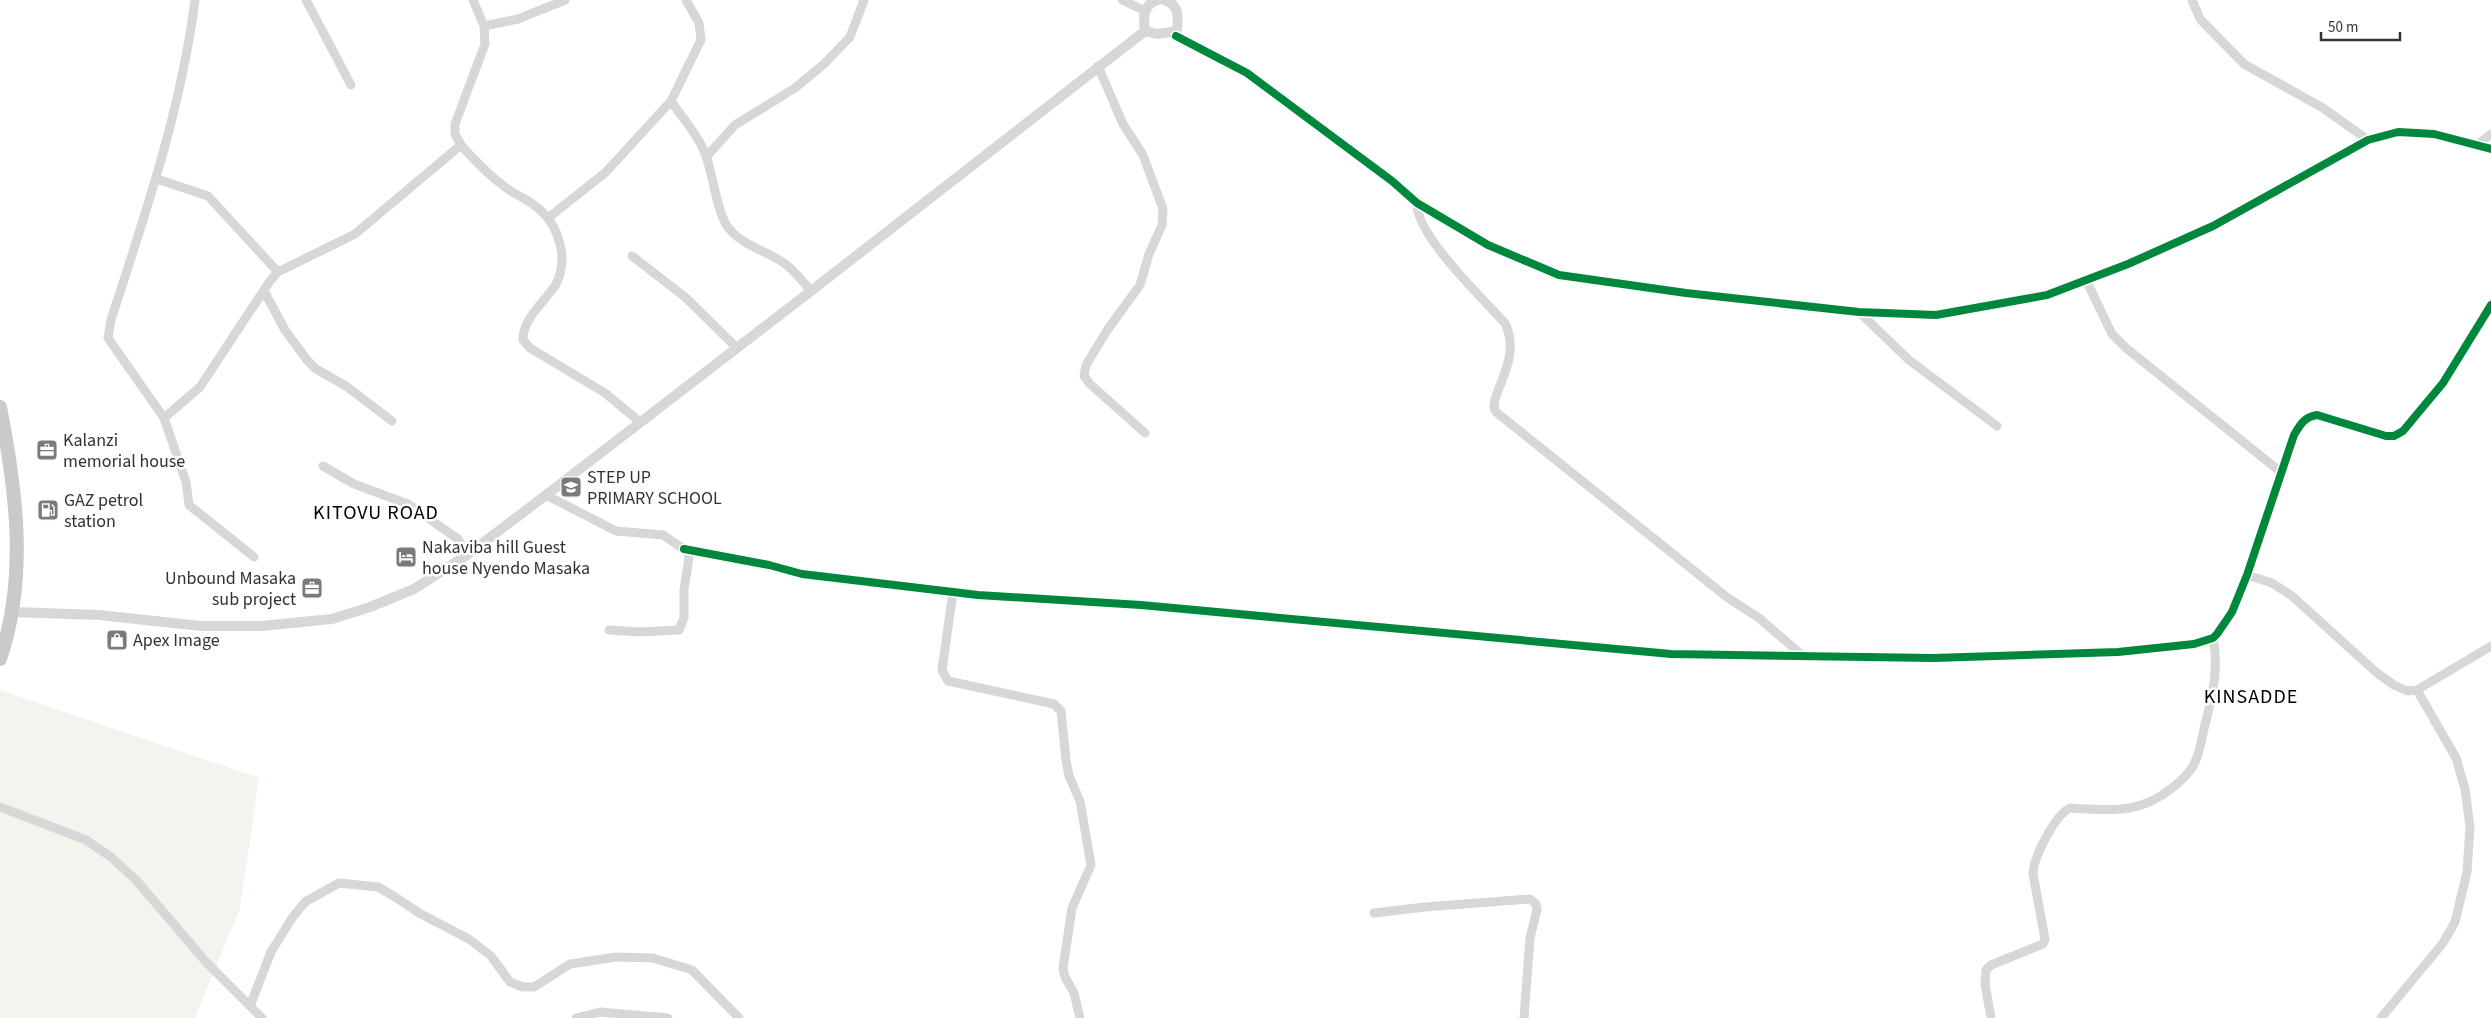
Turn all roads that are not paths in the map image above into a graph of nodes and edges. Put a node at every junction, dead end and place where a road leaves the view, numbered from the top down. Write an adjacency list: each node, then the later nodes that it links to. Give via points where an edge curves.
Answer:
1 (195, 0): 25 (street, via 189,48)
2 (306, 0): 17 (street)
3 (473, 0): 13 (street)
4 (565, 0): 13 (street, via 518,19)
5 (686, 0): 18 (street, via 699,23 701,40)
6 (864, 0): 24 (street, via 850,37 824,64 795,88 735,125)
7 (1122, 0): 12 (street)
8 (1158, 0): 12 (street)
9 (1164, 0): 11 (street)
10 (2192, 0): 20 (street, via 2200,19 2244,64 2323,108)
11 (1178, 3): 15 (street)
12 (1144, 11): 14 (street)
13 (484, 26): 21 (street, via 485,44 455,124 455,134)
14 (1145, 31): 15 (street, via 1157,34 1171,32); 16 (street)
15 (1176, 36): 26 (street, via 1247,73)
16 (1098, 66): 32 (street); 41 (street, via 1123,124 1143,155 1163,210 1162,225 1140,285 1108,329 1086,365 1084,376)
17 (351, 85)
18 (671, 101): 24 (street); 27 (street, via 606,172)
19 (2491, 134): 22 (street)
20 (2368, 140): 22 (street, via 2398,132 2434,134); 30 (street, via 2213,226)
21 (461, 145): 27 (street, via 494,178); 29 (street, via 355,234)
22 (2477, 145): 23 (street)
23 (2491, 149)
24 (706, 156): 32 (street, via 725,224 735,236 782,261)
25 (157, 179): 29 (street, via 208,196); 37 (street, via 108,338)
26 (1418, 203): 34 (street, via 1488,245 1559,275); 54 (street, via 1420,219 1431,240 1506,323 1511,335 1512,349 1495,399 1496,412)
27 (548, 218): 39 (street, via 563,252 563,268 555,285 525,326 523,340 530,348 605,393)
28 (632, 256): 35 (street, via 685,297)
29 (278, 272): 31 (street)
30 (2086, 280): 34 (street, via 2047,294 1936,315); 43 (street, via 2112,334 2126,348)
31 (264, 291): 37 (street, via 200,387); 38 (street, via 285,330 307,360)
32 (811, 291): 35 (street)
33 (2491, 305): 43 (street, via 2443,383 2402,431 2386,436 2316,415 2308,416 2294,435)
34 (1859, 312): 40 (street, via 1909,360)
35 (737, 348): 39 (street)
36 (0, 406): 50 (main road, via 13,475 17,542)
37 (164, 418): 47 (street, via 186,482 189,505)
38 (392, 421)
39 (640, 422): 44 (street)
40 (1996, 426)
41 (1145, 433)
42 (323, 466): 46 (street, via 354,484 408,504 458,539)
43 (2282, 473): 48 (street)
44 (546, 495): 45 (street, via 616,531 663,535); 46 (street)
45 (684, 549): 49 (street, via 802,574); 51 (street, via 689,558 684,618 679,630)
46 (467, 555): 50 (street, via 414,589 332,619 261,626 201,626 99,615)
47 (254, 557)
48 (2247, 575): 52 (street, via 2232,612); 56 (street, via 2272,583 2292,596 2394,685 2406,691)
49 (953, 592): 54 (street, via 1141,605 1671,654); 64 (street, via 942,670 944,677 948,681 1054,704 1061,711 1067,768 1080,801 1091,865 1072,908 1064,968)
50 (13, 612): 55 (main road)
51 (608, 630)
52 (2213, 638): 54 (street, via 2194,644 2118,652 1934,658); 66 (street, via 2216,682 2195,762 2182,780 2144,806 2125,810 2070,808 2060,816 2033,863 2043,944 1990,965 1986,970)
53 (2491, 646): 56 (street)
54 (1803, 656)
55 (0, 659)
56 (2417, 690): 67 (street, via 2456,758 2465,789 2470,827 2467,872 2455,922 2443,943)
57 (0, 807): 59 (street, via 86,840 111,856)
58 (1374, 913): 65 (street, via 1530,899 1537,910 1530,938)
59 (250, 1006): 60 (street); 63 (street, via 271,952 292,918 305,902 339,882 378,888 395,896 419,914 469,939 491,956 510,982 523,987 534,987 570,964 616,957 653,958 692,970)
60 (262, 1018)
61 (576, 1018): 62 (street, via 600,1012)
62 (668, 1018)
63 (739, 1018)
64 (1080, 1018)
65 (1524, 1018)
66 (1991, 1018)
67 (2381, 1018)

